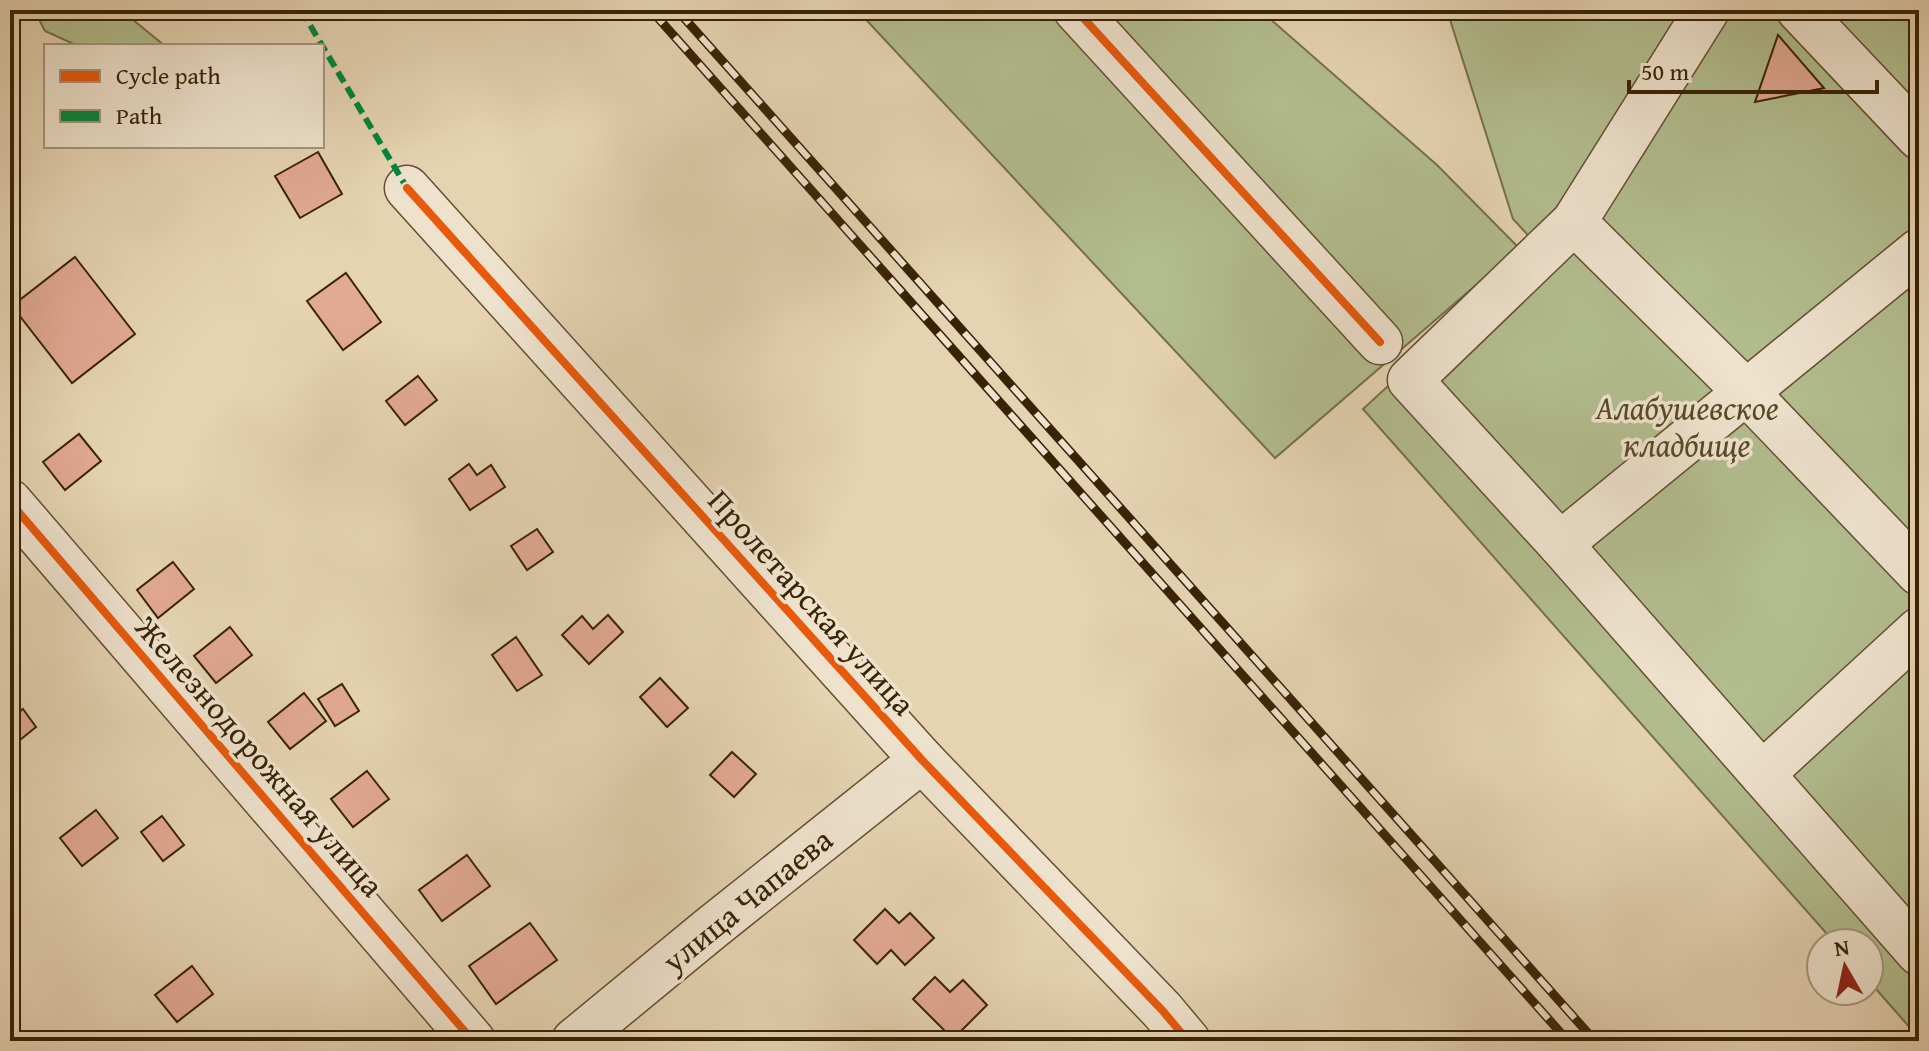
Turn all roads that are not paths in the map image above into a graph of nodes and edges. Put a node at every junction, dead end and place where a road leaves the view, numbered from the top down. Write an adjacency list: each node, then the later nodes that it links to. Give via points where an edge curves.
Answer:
1 (1076, 10): 8 (street)
2 (1707, 10): 6 (street)
3 (1799, 10): 4 (street)
4 (1919, 137)
5 (407, 188): 14 (street, Пролетарская улица)
6 (1574, 222): 9 (street); 11 (street, via 1410,380)
7 (1919, 251): 9 (street)
8 (1380, 342)
9 (1746, 392): 11 (street); 12 (street)
10 (10, 502): 17 (street, Железнодорожная улица)
11 (1560, 544): 15 (street)
12 (1919, 573)
13 (1919, 630): 15 (street)
14 (922, 760): 18 (street, улица Чапаева); 19 (street, Пролетарская улица)
15 (1762, 774): 16 (street)
16 (1919, 953)
17 (473, 1041)
18 (574, 1041)
19 (1188, 1041)

